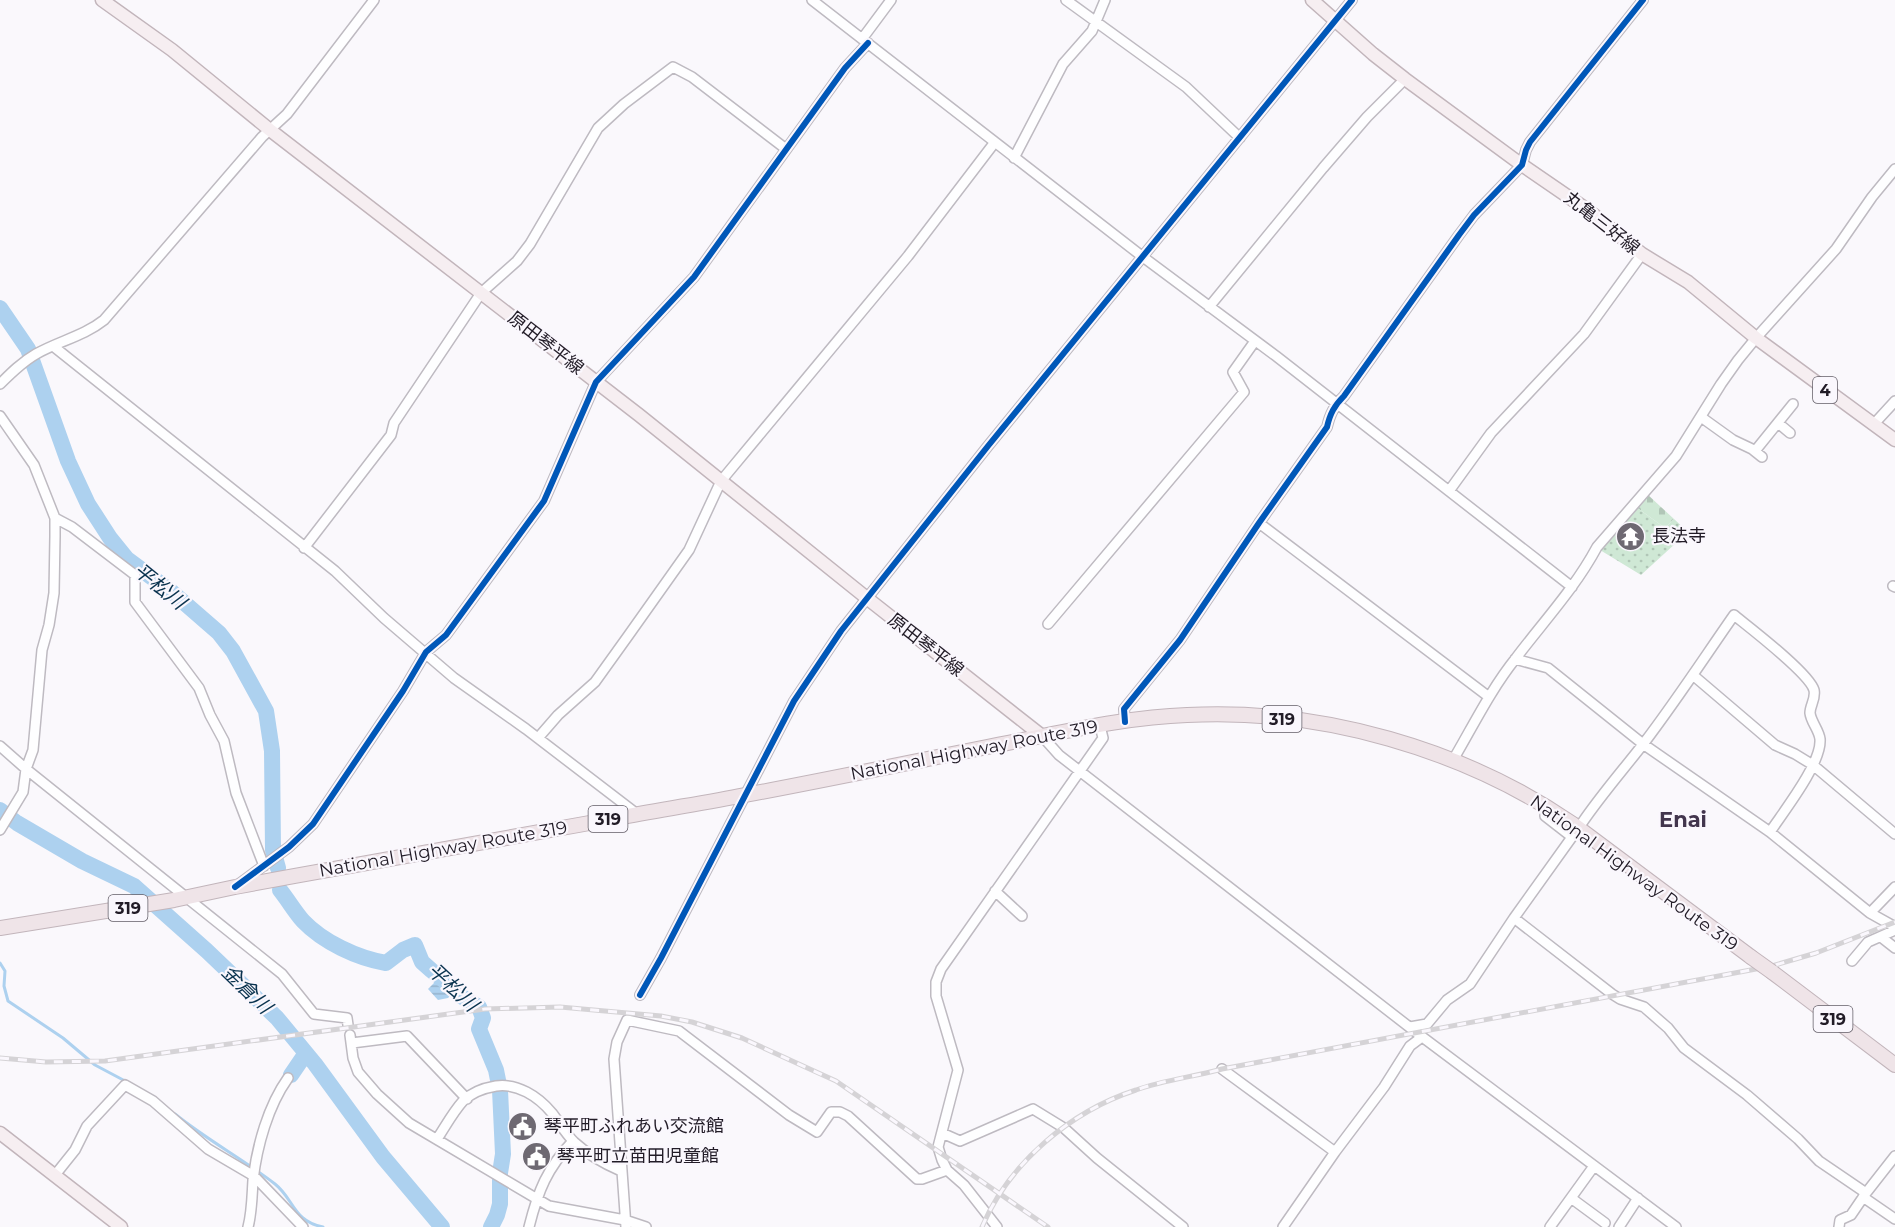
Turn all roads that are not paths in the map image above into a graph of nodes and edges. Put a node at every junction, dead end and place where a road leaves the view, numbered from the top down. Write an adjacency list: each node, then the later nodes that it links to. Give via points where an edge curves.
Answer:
1 (102, 0): 14 (main road, 原田琴平線, via 172,50)
2 (374, 0): 14 (street, via 287,114)
3 (812, 0): 12 (street)
4 (891, 0): 12 (street)
5 (1066, 0): 11 (street)
6 (1105, 0): 11 (street)
7 (1312, 0): 10 (main road, 丸亀三好線 / 4)
8 (1352, 0): 10 (street)
9 (1643, 0): 19 (street, via 1530,142)
10 (1335, 21): 13 (main road, 丸亀三好線 / 4); 15 (street)
11 (1096, 22): 15 (street, via 1186,87); 18 (street, via 1063,64)
12 (865, 41): 16 (street); 17 (street)
13 (1405, 79): 19 (main road, 丸亀三好線 / 4); 24 (street, via 1323,168)
14 (270, 130): 23 (main road, 原田琴平線); 27 (street, via 104,320 91,331)
15 (1240, 138): 22 (street)
16 (995, 142): 18 (street); 39 (street, via 909,256)
17 (786, 149): 23 (street, via 692,77 673,67 598,128 530,244); 28 (street, via 694,277)
18 (1014, 158): 22 (street)
19 (1522, 165): 21 (main road, 丸亀三好線 / 4); 31 (street, via 1464,228)
20 (1895, 169): 25 (street, via 1836,249)
21 (1642, 254): 25 (main road, 丸亀三好線 / 4, via 1688,282); 40 (street, via 1584,334 1491,433)
22 (1143, 257): 24 (street); 45 (street)
23 (482, 293): 28 (main road, 原田琴平線); 43 (street, via 393,423 392,435)
24 (1209, 307): 26 (street)
25 (1756, 338): 34 (street, via 1720,384); 36 (main road, 丸亀三好線 / 4)
26 (1255, 341): 31 (street); 46 (street, via 1233,372 1244,392)
27 (53, 346): 29 (street, via 20,365); 43 (street)
28 (597, 382): 39 (main road, 原田琴平線); 47 (street, via 544,501 446,635)
29 (0, 384)
30 (1895, 401): 36 (street)
31 (1337, 403): 40 (street); 42 (street, via 1327,427)
32 (1793, 404): 35 (street)
33 (0, 416): 41 (street, via 34,465)
34 (1701, 417): 35 (street, via 1726,441 1759,454); 44 (street, via 1676,456 1597,547)
35 (1778, 423): 37 (street)
36 (1873, 425): 38 (main road, 丸亀三好線 / 4)
37 (1790, 432)
38 (1895, 440)
39 (721, 481): 45 (main road, 原田琴平線); 54 (street, via 689,550 635,626 595,682)
40 (1449, 491): 44 (street)
41 (55, 518): 59 (street, via 54,593 42,650 33,750); 68 (street, via 135,575 135,602 199,688 224,741 236,793)
42 (1259, 522): 50 (street); 51 (street, via 1180,640 1124,709)
43 (304, 548): 47 (street)
44 (1572, 587): 48 (street)
45 (868, 599): 53 (main road, 原田琴平線); 61 (street, via 841,631 794,701)
46 (1048, 624)
47 (426, 652): 54 (street, via 454,678); 68 (street, via 313,824)
48 (1515, 659): 50 (street); 55 (street, via 1548,668)
49 (1694, 676): 55 (street); 58 (street, via 1775,745); 58 (street, via 1734,615 1796,667 1814,689 1810,713 1820,743)
50 (1489, 697): 57 (street)
51 (1125, 722): 52 (highway, National Highway Route 319 / 319); 57 (highway, National Highway Route 319 / 319, via 1189,714 1295,720 1408,744)
52 (1100, 726): 53 (highway, National Highway Route 319 / 319); 60 (street, via 1103,738)
53 (1042, 736): 60 (street); 61 (highway, National Highway Route 319 / 319)
54 (538, 738): 63 (street)
55 (1643, 744): 64 (street); 66 (street)
56 (0, 746): 59 (street)
57 (1453, 760): 62 (highway, National Highway Route 319 / 319)
58 (1813, 765): 66 (street); 67 (street)
59 (26, 770): 65 (street, via 23,792); 72 (street)
60 (1079, 771): 71 (street); 82 (street)
61 (745, 795): 63 (highway, National Highway Route 319 / 319); 81 (street)
62 (1547, 806): 75 (street, via 1545,816 1572,837); 85 (highway, National Highway Route 319 / 319, bridge)
63 (637, 814): 69 (highway, National Highway Route 319 / 319)
64 (1582, 823)
65 (0, 830)
66 (1770, 832): 73 (street)
67 (1895, 834)
68 (264, 866): 69 (street)
69 (235, 887): 72 (highway, National Highway Route 319 / 319)
70 (1895, 887): 73 (street)
71 (995, 891): 74 (street); 90 (street, via 936,982 936,996 958,1070)
72 (188, 898): 76 (highway, National Highway Route 319 / 319); 83 (street, via 282,974 314,1014 347,1018)
73 (1870, 913): 77 (street)
74 (1022, 916)
75 (1514, 918): 82 (street, via 1470,984 1447,1000 1427,1024); 100 (street, via 1611,994 1644,1006 1684,1048 1747,1095 1819,1161)
76 (0, 928)
77 (1895, 929): 78 (street)
78 (1881, 937): 79 (street); 80 (street, via 1868,942)
79 (1895, 948)
80 (1852, 961)
81 (640, 995)
82 (1410, 1027): 84 (street)
83 (350, 1034): 88 (street, via 407,1036); 91 (street, via 358,1072 376,1094 409,1123)
84 (1422, 1037): 93 (street, via 1410,1046); 95 (street)
85 (1895, 1065)
86 (1222, 1070): 93 (street)
87 (288, 1078): 99 (street, via 269,1110)
88 (467, 1099): 91 (street); 92 (street, via 492,1087 518,1087 551,1112)
89 (0, 1133): 98 (main road)
90 (942, 1133): 96 (street, via 938,1147); 113 (street, via 960,1141 1033,1109 1064,1128)
91 (437, 1139): 101 (street)
92 (573, 1141): 97 (street); 101 (street, via 552,1166)
93 (1335, 1152): 114 (street)
94 (1895, 1156): 100 (street)
95 (1594, 1166): 102 (street); 103 (street)
96 (947, 1170): 97 (street, via 917,1179 848,1116 831,1112 817,1132 679,1031 627,1020 614,1059); 112 (street)
97 (621, 1172): 106 (street)
98 (55, 1175): 99 (street, via 75,1150 87,1126 125,1085 153,1101 208,1149); 107 (main road)
99 (254, 1176): 108 (street); 109 (street)
100 (1864, 1195): 104 (street); 118 (street, via 1851,1215 1840,1220)
101 (536, 1198): 106 (street, via 549,1206); 110 (street)
102 (1571, 1198): 105 (street); 115 (street)
103 (1638, 1198): 116 (street); 117 (street)
104 (1895, 1219)
105 (1605, 1223)
106 (626, 1224): 111 (street)
107 (121, 1227)
108 (249, 1227)
109 (303, 1227)
110 (529, 1227)
111 (646, 1227)
112 (997, 1227)
113 (1183, 1227)
114 (1283, 1227)
115 (1550, 1227)
116 (1619, 1227)
117 (1676, 1227)
118 (1839, 1227)

